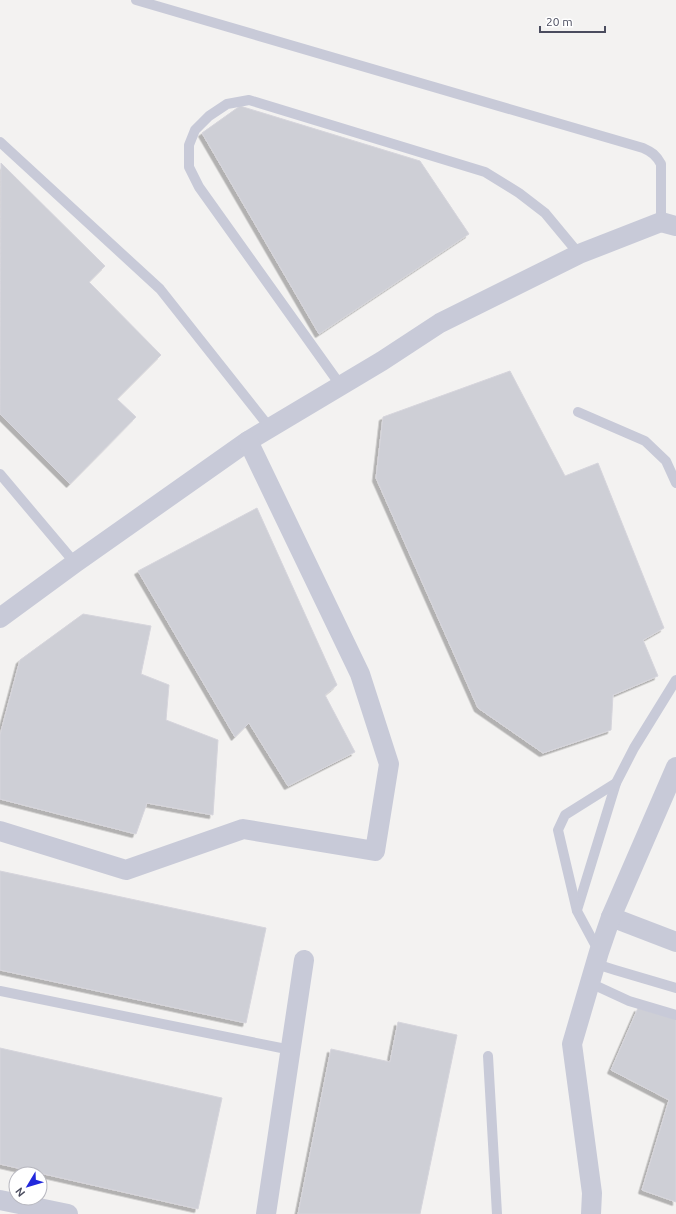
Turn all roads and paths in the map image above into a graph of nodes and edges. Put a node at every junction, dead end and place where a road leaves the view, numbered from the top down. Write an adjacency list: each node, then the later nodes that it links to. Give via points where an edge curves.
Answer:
1 (136, 0): 3 (lane, via 643,148 657,156 660,164)
2 (0, 142): 7 (lane, via 160,289)
3 (668, 224): 4 (street)
4 (578, 254): 5 (street, via 440,323); 5 (lane, via 545,213 485,172 249,100 227,104 209,116 195,130 190,145 189,167 199,188)
5 (341, 386): 7 (street)
6 (578, 412): 10 (lane, via 645,441 666,461)
7 (270, 428): 8 (street)
8 (248, 441): 11 (street); 16 (street, via 360,674 389,764 375,850 243,829 126,870)
9 (0, 474): 11 (lane)
10 (676, 483)
11 (75, 563): 12 (street)
12 (0, 618)
13 (676, 680): 15 (lane, via 634,748)
14 (676, 767): 18 (street)
15 (616, 783): 17 (lane); 17 (lane, via 565,815 558,830)
16 (0, 831)
17 (576, 911): 20 (lane)
18 (611, 918): 19 (street); 20 (street)
19 (676, 942)
20 (598, 958): 22 (street); 23 (lane, via 615,970)
21 (304, 960): 26 (street)
22 (590, 983): 25 (lane, via 629,1001); 28 (street, via 572,1044)
23 (676, 988)
24 (0, 991): 26 (lane)
25 (676, 1015)
26 (291, 1050): 31 (street)
27 (488, 1056): 32 (lane)
28 (592, 1193): 33 (street); 34 (street)
29 (0, 1200): 30 (street)
30 (68, 1214)
31 (266, 1214)
32 (497, 1214)
33 (591, 1214)
34 (599, 1214)

